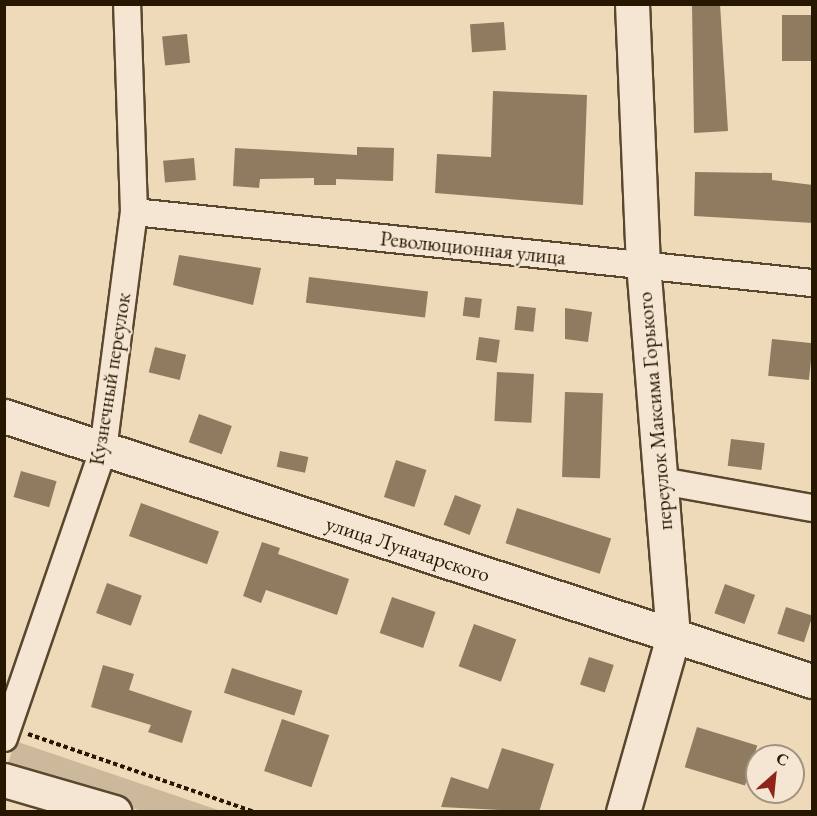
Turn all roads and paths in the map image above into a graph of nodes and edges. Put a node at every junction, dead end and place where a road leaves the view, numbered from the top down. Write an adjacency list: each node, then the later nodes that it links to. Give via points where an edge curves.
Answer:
1 (127, 4): 3 (street, Кузнечный переулок)
2 (632, 4): 4 (street, переулок Максима Горького)
3 (134, 212): 4 (street, Революционная улица); 7 (street, Кузнечный переулок)
4 (643, 266): 5 (street, Революционная улица); 8 (street, переулок Максима Горького)
5 (813, 283)
6 (4, 416): 7 (street, улица Луначарского)
7 (103, 450): 10 (street, улица Луначарского); 12 (street, Кузнечный переулок)
8 (662, 481): 9 (street); 10 (street, переулок Максима Горького)
9 (813, 508)
10 (673, 636): 11 (street, улица Луначарского); 16 (street, переулок Максима Горького)
11 (813, 681)
12 (6, 733): 15 (path)
13 (4, 780): 14 (street)
14 (114, 812)
15 (255, 812)
16 (623, 812)

